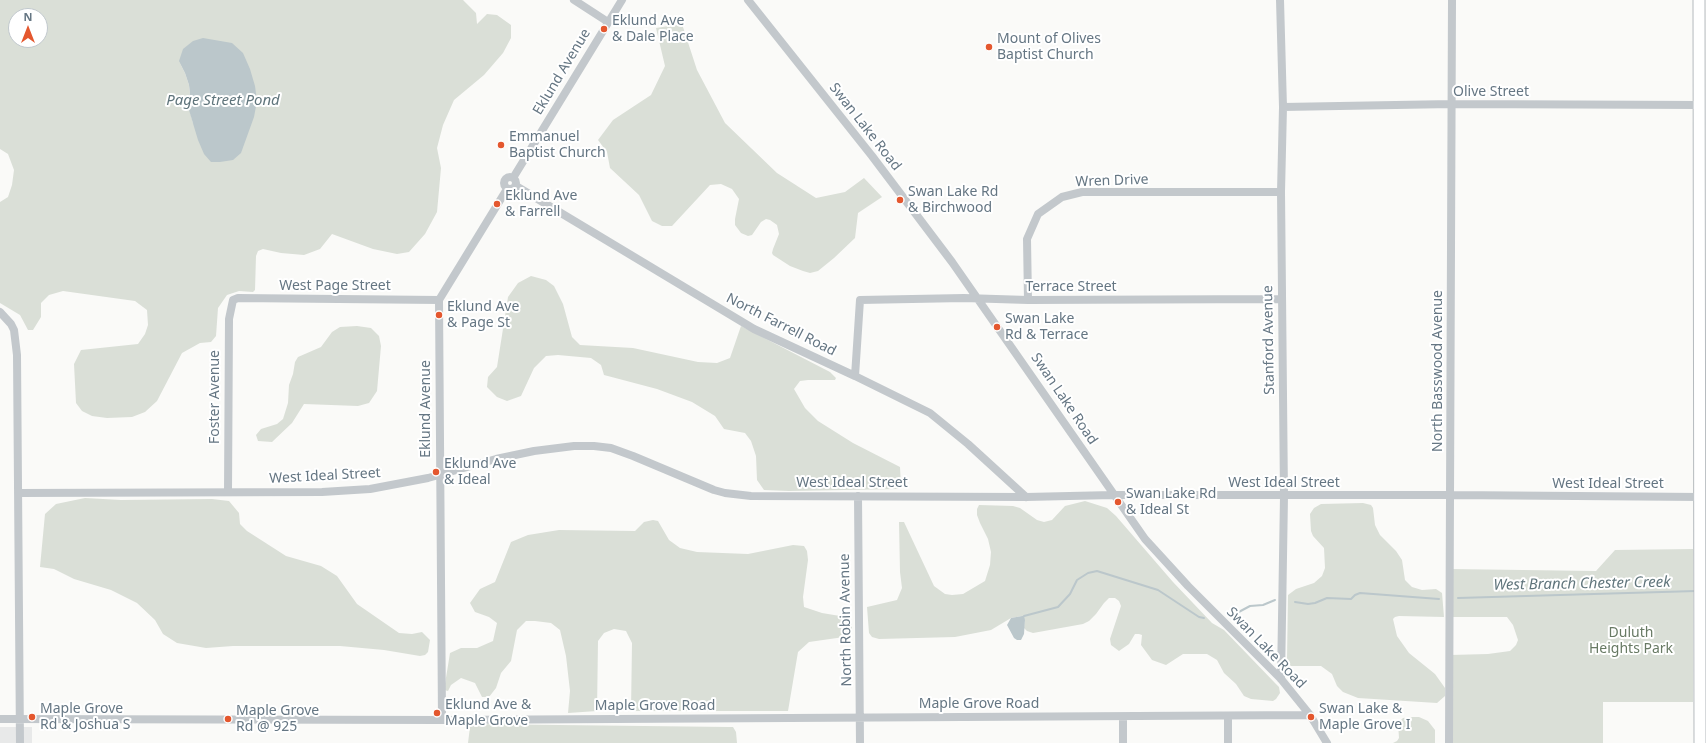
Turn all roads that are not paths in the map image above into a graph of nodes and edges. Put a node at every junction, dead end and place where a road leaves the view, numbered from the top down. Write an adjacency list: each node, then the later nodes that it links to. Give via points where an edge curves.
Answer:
1 (574, 0): 7 (street)
2 (622, 0): 7 (street, Eklund Avenue)
3 (748, 0): 13 (street, Swan Lake Road, via 872,156)
4 (1280, 0): 10 (street, Stanford Avenue)
5 (1452, 0): 8 (street, North Basswood Avenue)
6 (1699, 0): 9 (main road)
7 (608, 22): 11 (street, Eklund Avenue)
8 (1452, 104): 9 (street, Olive Street); 10 (street, Olive Street); 26 (street, North Basswood Avenue)
9 (1699, 105): 28 (main road)
10 (1283, 107): 12 (street, Stanford Avenue)
11 (514, 182): 15 (street, via 513,189 507,188); 19 (street, North Farrell Road, via 736,319)
12 (1281, 192): 14 (street, Stanford Avenue); 16 (street, Wren Drive, via 1082,192 1062,197 1038,214 1027,239)
13 (978, 298): 16 (street, Terrace Street); 19 (street, Terrace Street, via 860,300); 23 (street, Swan Lake Road)
14 (1281, 298): 16 (street, Terrace Street); 25 (street, Stanford Avenue)
15 (439, 300): 17 (street, West Page Street, via 238,298); 20 (street, Eklund Avenue)
16 (1028, 300)
17 (232, 302): 21 (street, Foster Avenue, via 229,319)
18 (3, 314): 22 (street, via 14,330 17,350)
19 (855, 376): 27 (street, North Farrell Road, via 930,413)
20 (439, 475): 21 (street, West Ideal Street, via 395,486 352,491); 24 (street, West Ideal Street, via 534,451 594,446 611,448 725,493 751,496); 36 (street, Eklund Avenue)
21 (228, 492): 22 (street, West Ideal Street)
22 (18, 493): 35 (street)
23 (1114, 495): 25 (street, West Ideal Street); 27 (street, West Ideal Street); 29 (street, Swan Lake Road, via 1157,552)
24 (858, 496): 27 (street, West Ideal Street); 33 (street, North Robin Avenue)
25 (1284, 496): 26 (street, West Ideal Street); 29 (street, Stanford Avenue)
26 (1451, 496): 28 (street, West Ideal Street); 42 (street, North Basswood Avenue)
27 (1026, 497)
28 (1700, 498): 43 (main road)
29 (1281, 679): 30 (street, Swan Lake Road)
30 (1310, 715): 31 (street, Maple Grove Road); 41 (street, Swan Lake Road)
31 (1228, 716): 32 (street, Maple Grove Road); 40 (street)
32 (1123, 717): 33 (street, Maple Grove Road); 39 (street)
33 (860, 718): 36 (street, Maple Grove Road); 38 (street, North Robin Avenue)
34 (0, 719): 35 (street, Maple Grove Road)
35 (20, 719): 36 (street, Maple Grove Road); 37 (street)
36 (442, 720)
37 (20, 743)
38 (860, 743)
39 (1123, 743)
40 (1228, 743)
41 (1327, 743)
42 (1449, 743)
43 (1700, 743)

